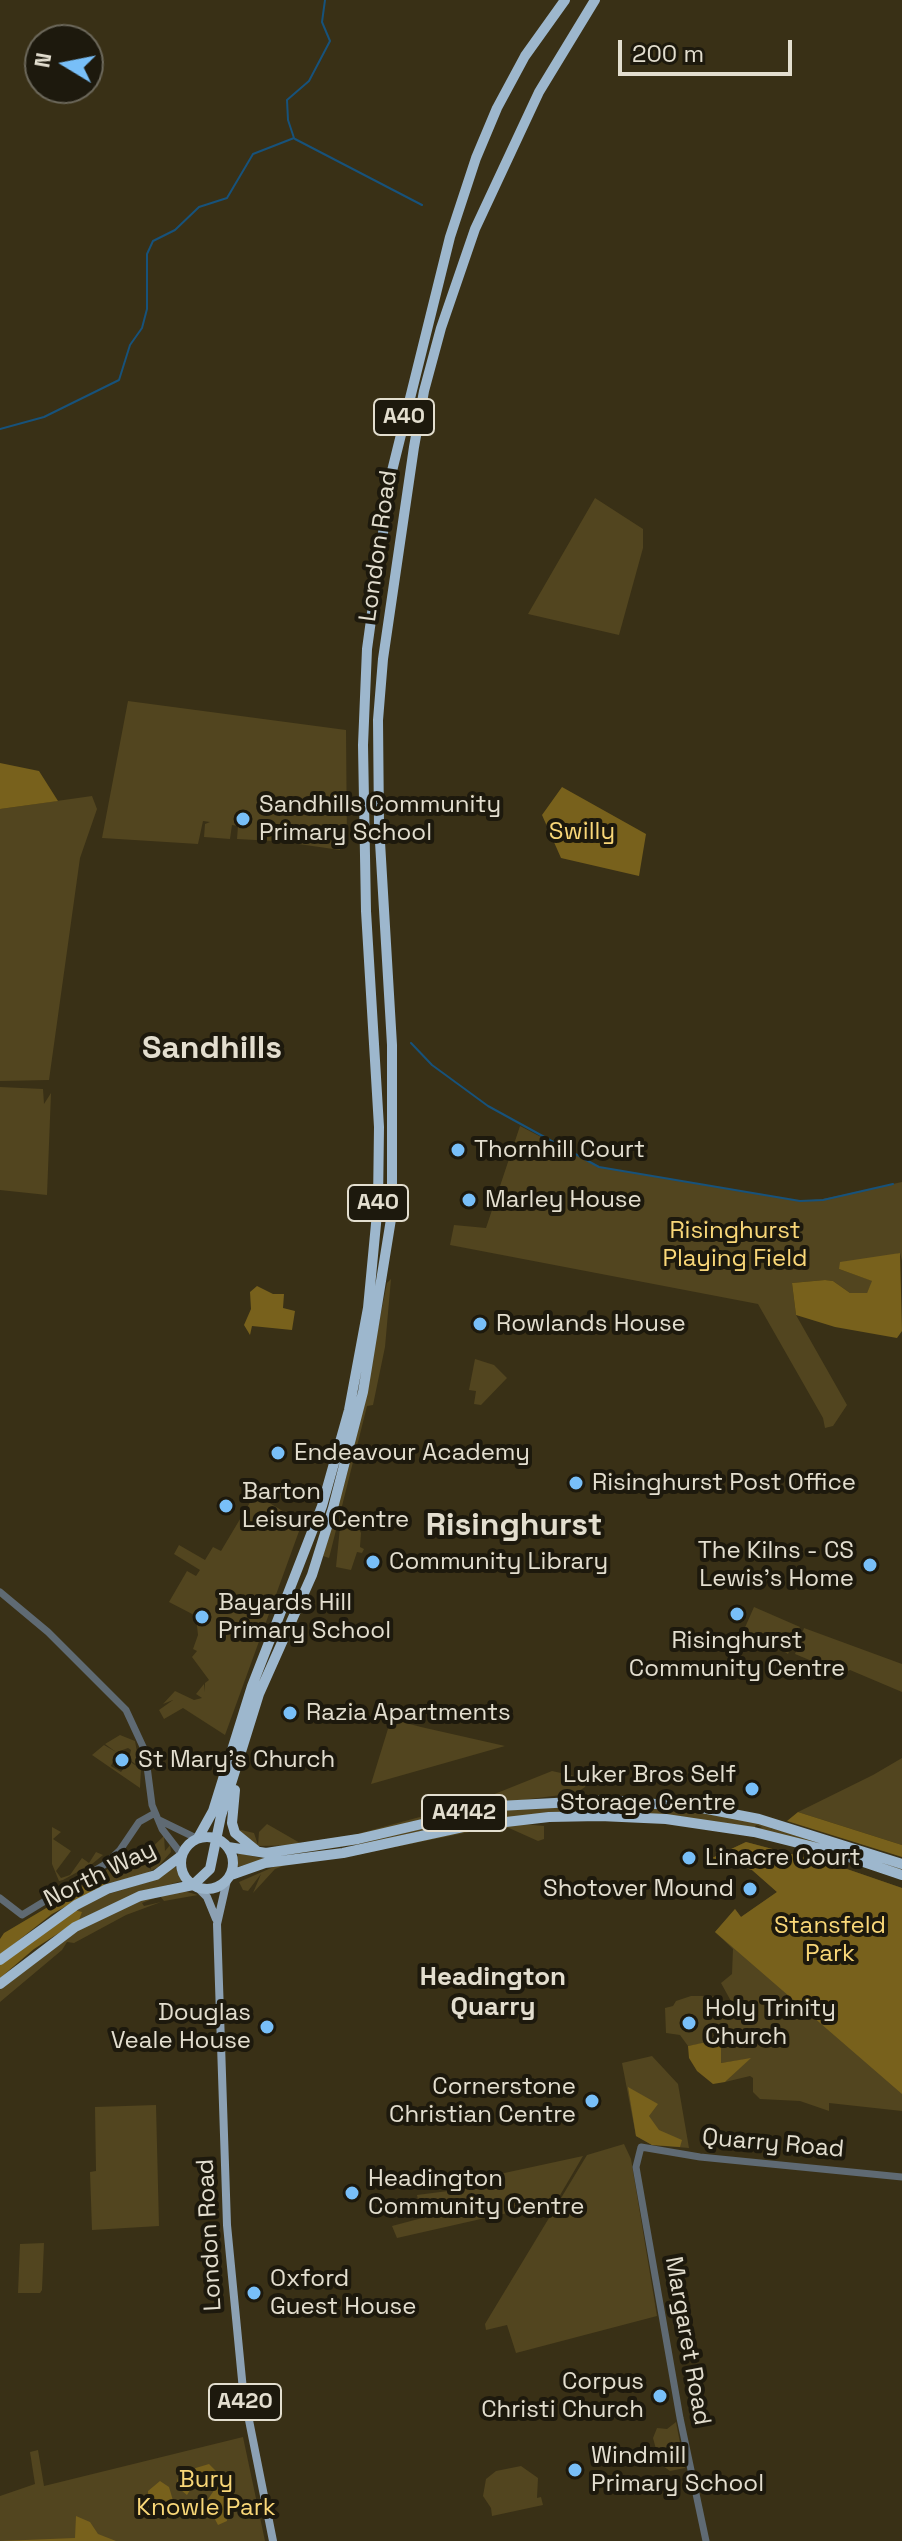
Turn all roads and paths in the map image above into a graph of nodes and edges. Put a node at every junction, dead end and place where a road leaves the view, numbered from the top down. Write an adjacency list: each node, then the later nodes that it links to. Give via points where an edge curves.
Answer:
1 (565, 0): 3 (highway, London Road / A40, via 525,56 476,158 450,237 391,475 370,619 364,718 363,825 379,1184)
2 (595, 0): 3 (highway, London Road / A40, via 539,92 495,181 424,391 378,720 392,1213)
3 (370, 1327): 5 (highway, A40, via 352,1438 312,1575 259,1694); 7 (highway, A40, via 322,1506 252,1686 213,1811)
4 (0, 1592): 6 (street, via 126,1710 145,1751)
5 (231, 1797): 8 (highway); 9 (highway); 10 (highway, via 235,1833 246,1845)
6 (157, 1817): 7 (street); 11 (street); 16 (street, North Way, via 139,1822 104,1865 22,1915)
7 (197, 1838): 8 (highway); 11 (highway, North Way)
8 (217, 1838): 9 (highway); 15 (highway, via 210,1869)
9 (228, 1846): 10 (highway, A4142); 14 (highway, via 233,1861)
10 (266, 1853): 12 (highway, A4142, via 349,1841 499,1806 610,1800 759,1819)
11 (182, 1856): 15 (highway, via 182,1871); 18 (highway, North Way, via 156,1875 109,1888 76,1905)
12 (902, 1864)
13 (902, 1875): 14 (highway, A4142, via 754,1832 600,1816 463,1827 343,1853 265,1863)
14 (229, 1878): 15 (highway, North Way, via 211,1889); 17 (main road, London Road / A420)
15 (194, 1885): 17 (main road, London Road / A420, via 207,1897); 19 (highway, North Way, via 140,1896 86,1921)
16 (0, 1898)
17 (217, 1924): 22 (main road, London Road / A420, via 233,2302 250,2432)
18 (0, 1960)
19 (0, 1984)
20 (641, 2147): 21 (street, Quarry Road); 23 (street, Margaret Road, via 636,2167)
21 (902, 2177)
22 (273, 2541)
23 (706, 2541)

